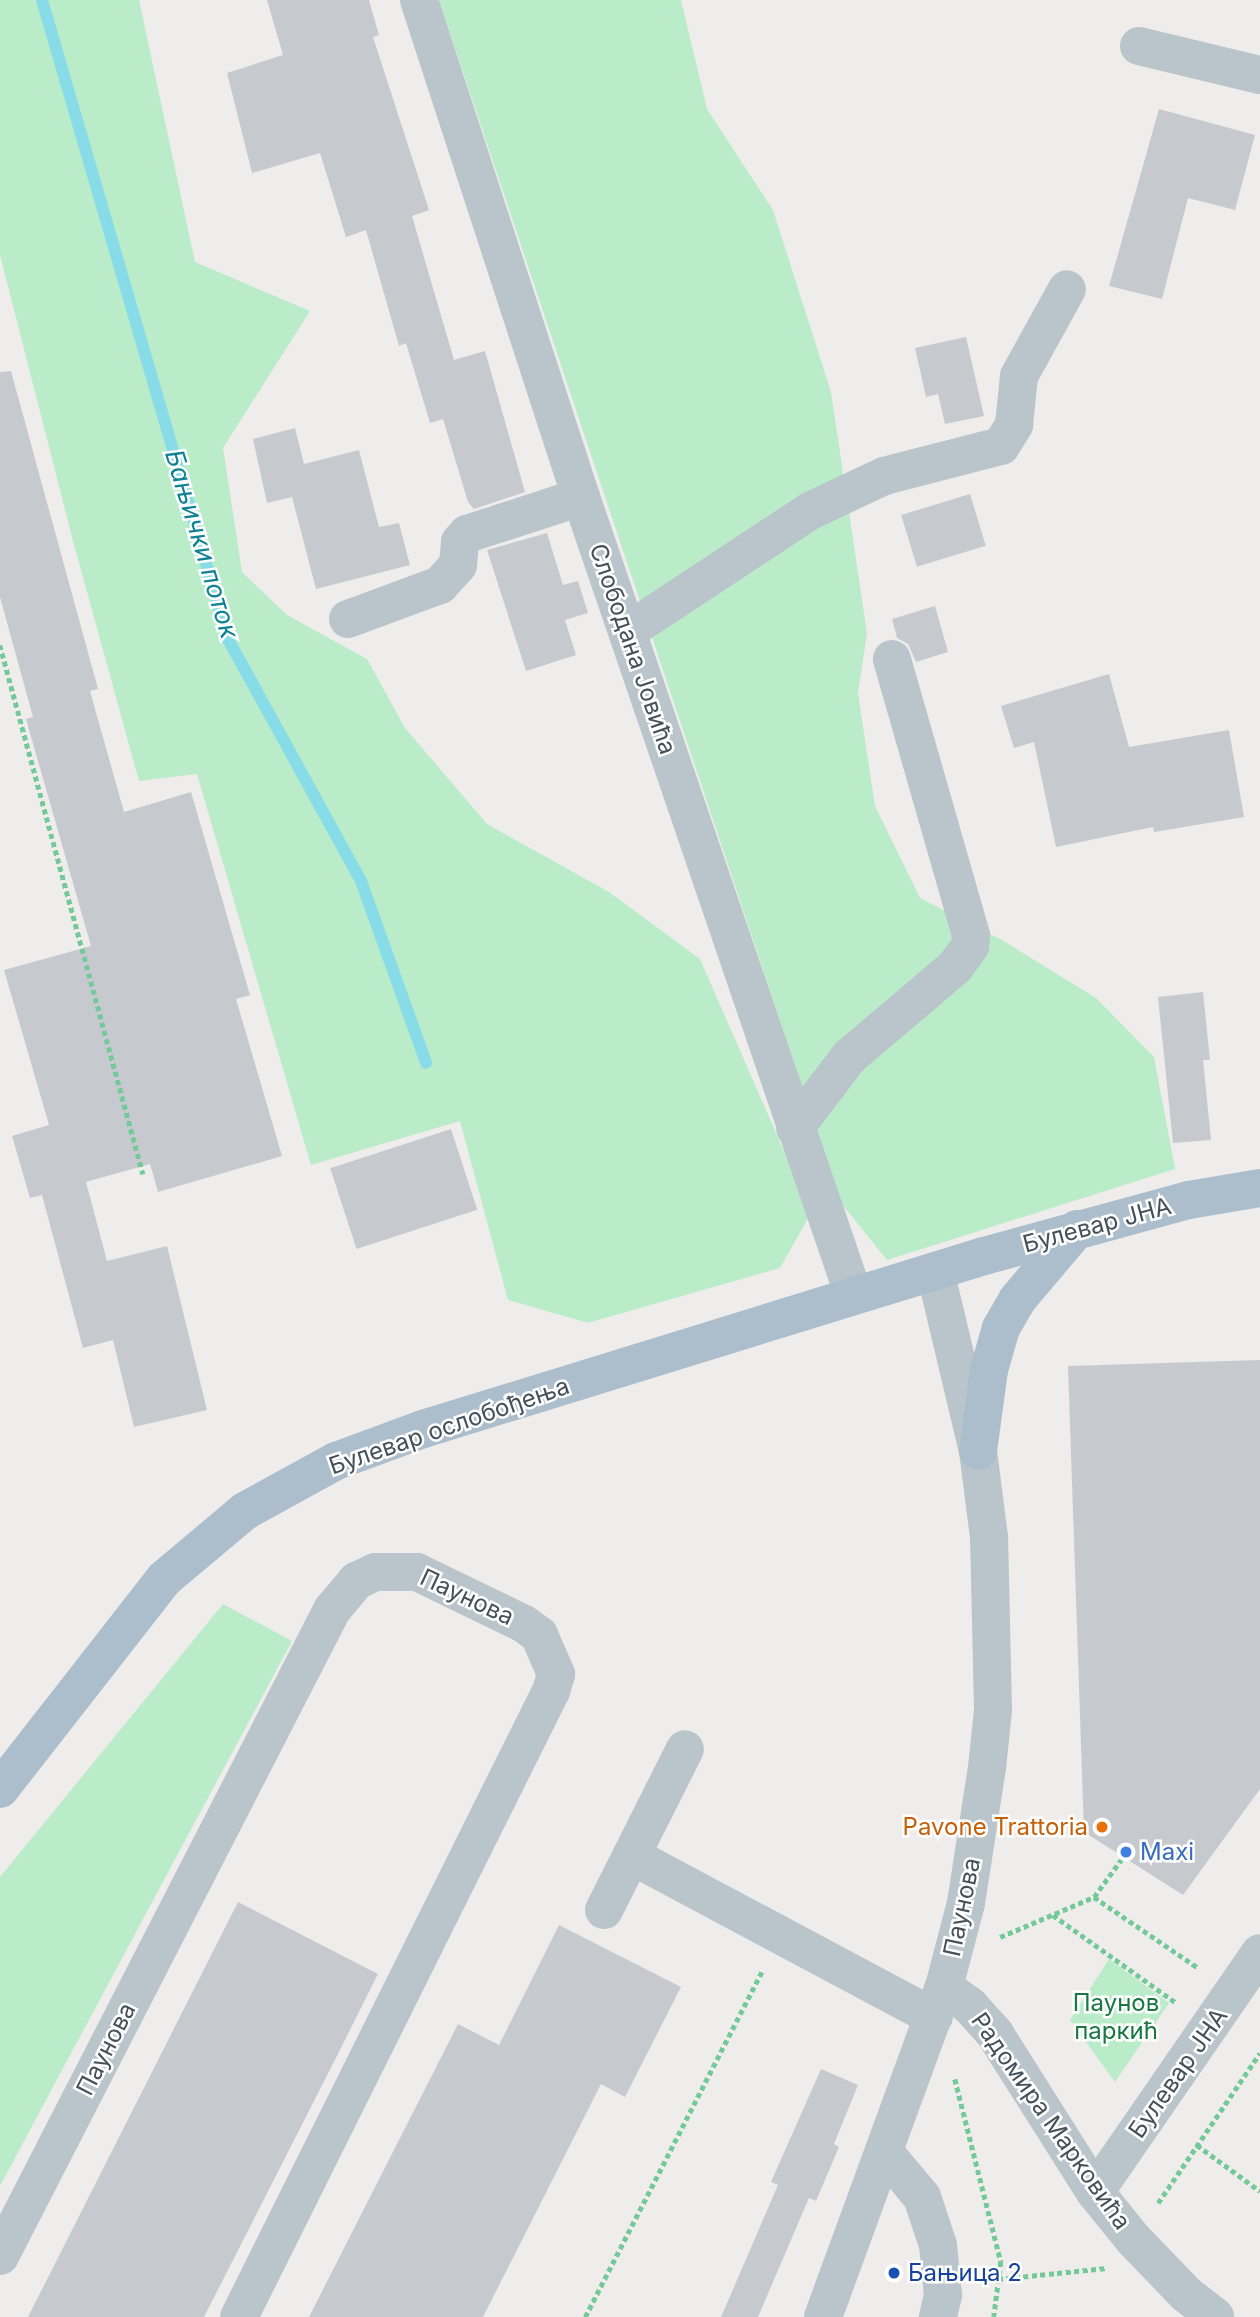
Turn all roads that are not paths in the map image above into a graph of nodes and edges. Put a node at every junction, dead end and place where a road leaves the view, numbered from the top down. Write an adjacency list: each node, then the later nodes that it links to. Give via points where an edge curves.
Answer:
1 (419, 0): 5 (street, Слободана Јовића)
2 (1139, 46): 3 (street)
3 (1260, 75)
4 (1067, 289): 7 (street, via 1018,376 1014,425 1001,446 884,476 810,512)
5 (581, 497): 6 (street, via 467,534 460,542 458,565 440,585); 7 (street, Слободана Јовића)
6 (348, 620)
7 (628, 631): 9 (street, Слободана Јовића)
8 (892, 659): 9 (street, via 971,935 970,946 955,967 849,1058)
9 (795, 1128): 13 (street, Слободана Јовића, via 838,1239)
10 (1260, 1188): 11 (main road, Булевар ЈНА, via 1189,1200)
11 (1077, 1229): 12 (main road, Булевар ЈНА); 14 (main road, via 1017,1300 1002,1328 989,1370)
12 (935, 1271): 13 (main road, Булевар ослобођења); 14 (street, Паунова)
13 (854, 1296): 16 (main road, Булевар ослобођења, via 423,1429 336,1461 285,1486 205,1541 164,1579)
14 (978, 1451): 20 (street, Паунова, via 989,1537 993,1710 966,1903)
15 (685, 1749): 17 (street)
16 (0, 1789)
17 (632, 1856): 18 (street); 20 (street, Радомира Марковића, via 780,1936)
18 (604, 1910)
19 (1260, 1953): 22 (street, Булевар ЈНА)
20 (939, 2002): 21 (street, Паунова); 22 (street, Радомира Марковића, via 970,2006 995,2034)
21 (886, 2154): 25 (street, Паунова); 26 (street, via 922,2197 937,2245 943,2295)
22 (1095, 2192): 27 (street, Радомира Марковића, via 1145,2251)
23 (0, 2256): 24 (street, Паунова, via 332,1610 356,1581 375,1572 417,1572 539,1635 556,1674)
24 (239, 2317)
25 (823, 2317)
26 (938, 2317)
27 (1215, 2317)

